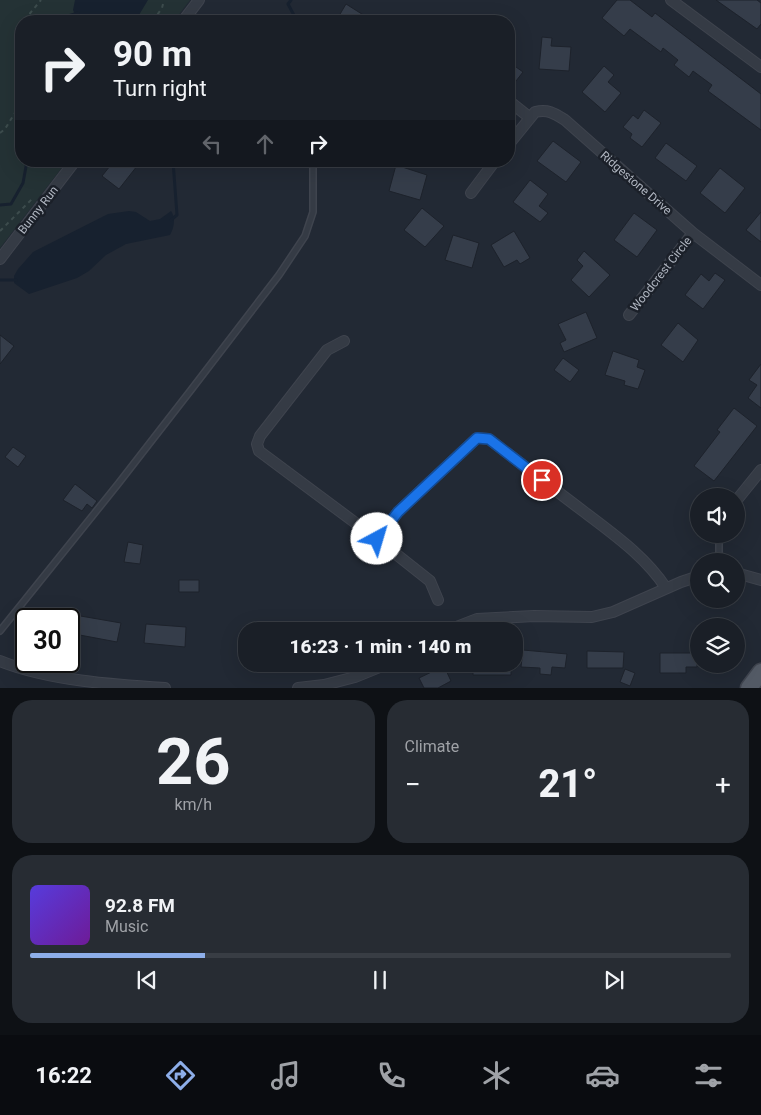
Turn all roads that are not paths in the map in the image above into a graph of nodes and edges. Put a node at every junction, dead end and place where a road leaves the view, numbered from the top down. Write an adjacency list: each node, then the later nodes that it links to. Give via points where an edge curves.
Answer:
1 (199, 0): 3 (street)
2 (671, 0): 4 (street)
3 (188, 15)
4 (761, 67)
5 (515, 106): 6 (street)
6 (529, 117): 7 (street); 12 (street, Ridgestone Drive, via 545,110 565,120)
7 (515, 136)
8 (70, 167): 13 (street, Bunny Run)
9 (313, 167): 26 (lane, via 313,212 305,236 279,275)
10 (490, 167): 11 (street)
11 (471, 193)
12 (693, 233): 14 (street, Ridgestone Drive); 15 (street, Woodcrest Circle)
13 (0, 258)
14 (761, 285)
15 (629, 315)
16 (344, 341): 19 (street, via 327,350 257,444 260,451)
17 (761, 470): 18 (street)
18 (745, 490)
19 (377, 539): 23 (street, via 398,512 477,438 489,439 632,550 655,571); 24 (street, via 430,581)
20 (745, 576): 22 (street)
21 (690, 579): 23 (street)
22 (761, 580)
23 (666, 588): 25 (street, via 613,612 592,617 534,616)
24 (438, 600)
25 (469, 622)
26 (0, 631)
27 (0, 661): 30 (street, via 27,670 74,678)
28 (367, 672): 31 (street)
29 (761, 672): 32 (main road)
30 (165, 688)
31 (298, 688)
32 (749, 688)

